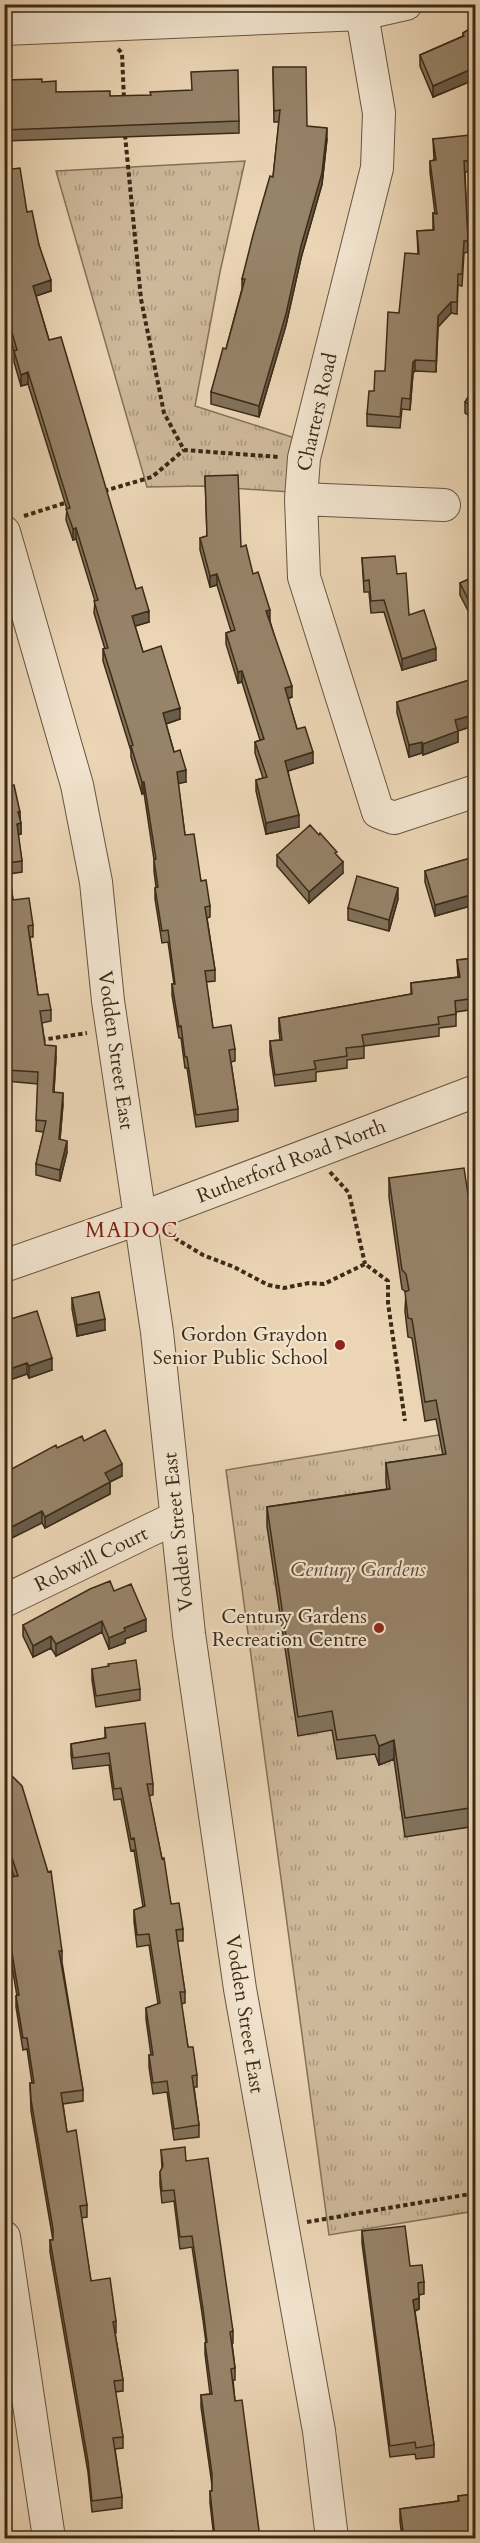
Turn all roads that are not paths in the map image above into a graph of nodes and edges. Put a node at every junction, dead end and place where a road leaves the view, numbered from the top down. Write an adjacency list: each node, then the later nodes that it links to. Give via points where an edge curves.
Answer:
1 (406, 4): 2 (street)
2 (362, 14): 3 (street); 5 (street, Charters Road, via 379,113 377,168 304,458)
3 (99, 15): 4 (street)
4 (4, 29)
5 (301, 500): 6 (street); 8 (street, Charters Road, via 304,577 378,812 394,818)
6 (444, 505)
7 (10, 525): 10 (street, Vodden Street East, via 77,785 96,882 112,1029)
8 (476, 791)
9 (476, 1091): 10 (street, Rutherford Road North)
10 (140, 1217): 11 (street, Rutherford Road North); 12 (street, Vodden Street East)
11 (4, 1266)
12 (177, 1517): 13 (street, Robwill Court); 16 (street, Vodden Street East, via 189,1634 238,1978 319,2432)
13 (4, 1601)
14 (4, 2237): 15 (street)
15 (48, 2538)
16 (332, 2538)

